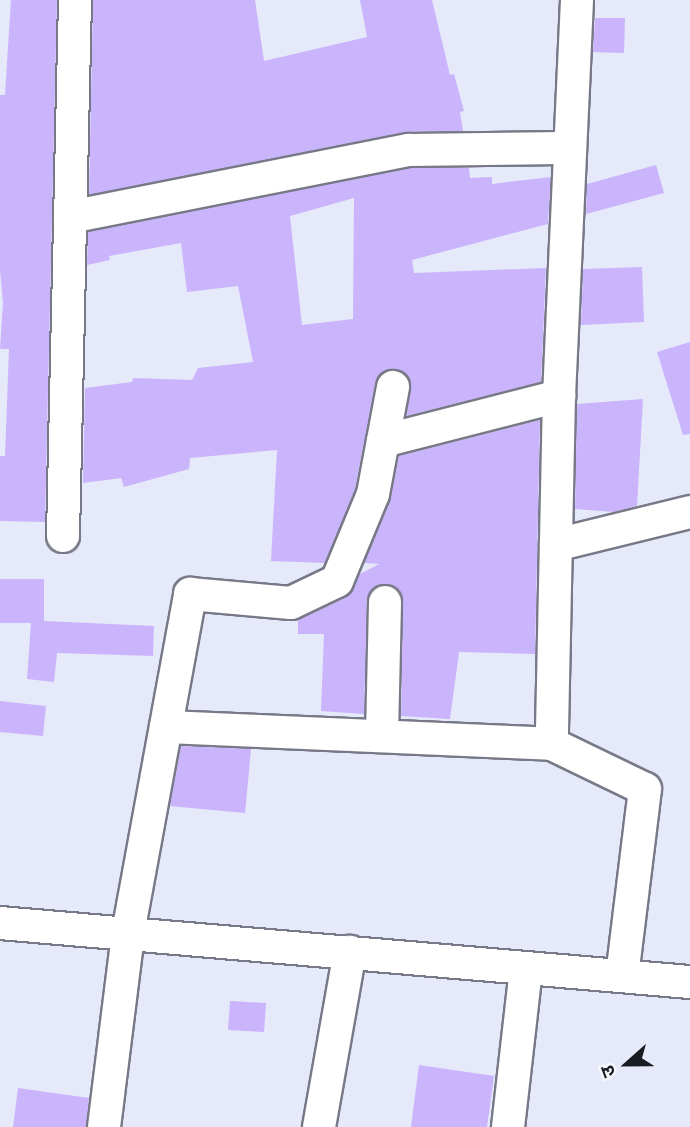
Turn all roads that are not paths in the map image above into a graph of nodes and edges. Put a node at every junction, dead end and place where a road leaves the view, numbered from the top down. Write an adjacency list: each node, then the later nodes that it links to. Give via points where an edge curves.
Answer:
1 (75, 0): 4 (street)
2 (577, 0): 3 (street)
3 (570, 148): 4 (street, via 409,150); 6 (street)
4 (70, 217): 9 (street)
5 (393, 387): 7 (street)
6 (559, 396): 7 (street); 10 (street)
7 (383, 441): 12 (street, via 373,494 337,581 291,603 190,594)
8 (690, 512): 10 (street)
9 (62, 536)
10 (556, 545): 14 (street)
11 (385, 602): 13 (street)
12 (166, 727): 13 (street); 16 (street)
13 (382, 735): 14 (street)
14 (552, 744): 19 (street, via 645,789)
15 (0, 923): 16 (street)
16 (128, 933): 17 (street); 21 (street)
17 (350, 953): 18 (street); 22 (street)
18 (526, 968): 19 (street); 23 (street)
19 (622, 976): 20 (street)
20 (690, 982)
21 (104, 1127)
22 (318, 1127)
23 (508, 1127)

